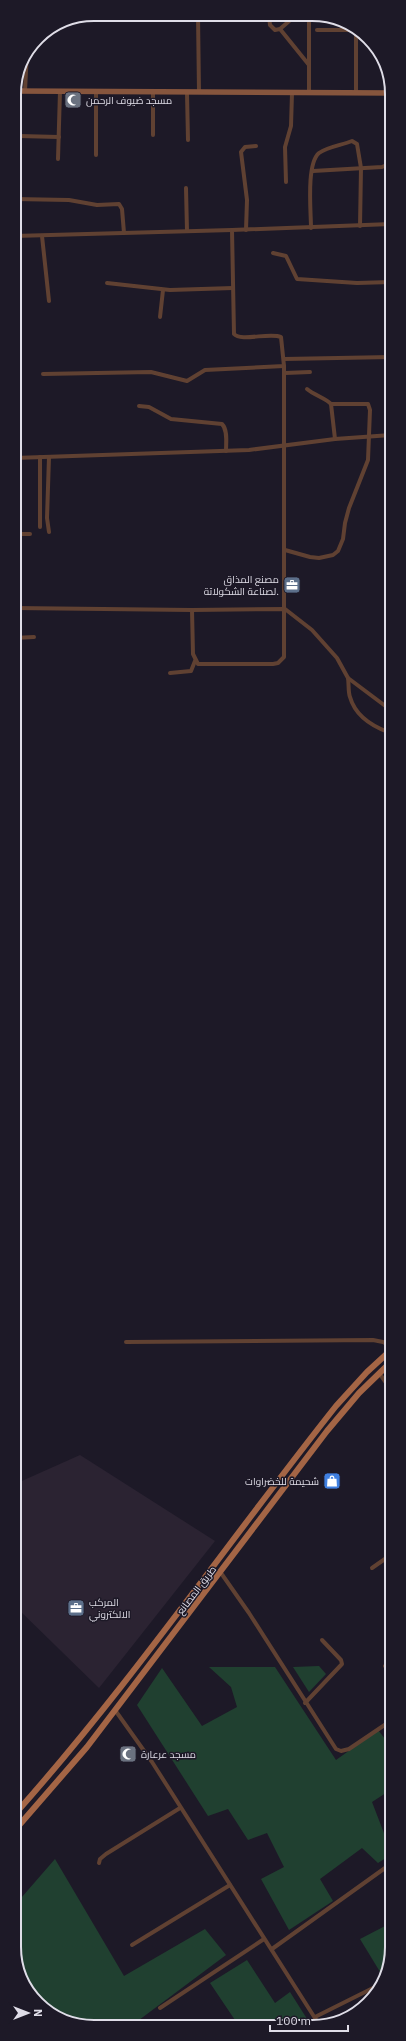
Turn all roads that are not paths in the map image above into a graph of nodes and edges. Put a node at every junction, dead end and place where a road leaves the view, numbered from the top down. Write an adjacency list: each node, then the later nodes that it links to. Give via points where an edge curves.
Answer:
1 (198, 21): 16 (street)
2 (270, 21): 5 (street, via 271,28)
3 (289, 21): 5 (street)
4 (310, 21): 9 (street)
5 (280, 29): 9 (street)
6 (317, 30): 7 (street)
7 (349, 31)
8 (355, 35): 20 (street)
9 (309, 65): 19 (street)
10 (26, 68): 12 (street)
11 (21, 91): 12 (street)
12 (25, 91): 13 (street)
13 (60, 91): 14 (street); 24 (street)
14 (96, 91): 17 (street); 27 (street)
15 (187, 92): 16 (street); 17 (street); 25 (street)
16 (198, 92): 18 (street)
17 (152, 93): 22 (street)
18 (292, 93): 19 (street); 32 (street, via 291,126 285,153)
19 (309, 93): 20 (street)
20 (356, 93): 21 (street)
21 (385, 93)
22 (153, 135)
23 (21, 136): 24 (street)
24 (59, 137): 28 (street)
25 (188, 140)
26 (256, 146): 40 (street, via 245,147 241,152 247,200)
27 (96, 155)
28 (58, 159)
29 (385, 166): 30 (street)
30 (361, 168): 31 (street); 31 (street, via 357,144 352,141 320,152); 36 (street)
31 (312, 171): 37 (street)
32 (286, 182)
33 (186, 188): 38 (street)
34 (21, 199): 41 (street, via 62,199 97,205 119,204)
35 (385, 224): 36 (street)
36 (360, 226): 37 (street)
37 (311, 228): 40 (street)
38 (187, 230): 39 (street); 41 (street)
39 (232, 230): 40 (street); 47 (street)
40 (246, 230)
41 (124, 233): 43 (street)
42 (21, 236): 43 (street)
43 (42, 236): 49 (street)
44 (273, 253): 45 (street, via 286,256 297,279)
45 (385, 282)
46 (106, 283): 48 (street)
47 (233, 288): 48 (street); 52 (street, via 235,336 281,337)
48 (163, 290): 50 (street)
49 (49, 301)
50 (160, 317)
51 (385, 357): 52 (street)
52 (284, 359): 53 (street)
53 (284, 366): 55 (street); 56 (street, via 205,370 187,381 156,372)
54 (310, 372): 55 (street)
55 (284, 373): 63 (street)
56 (43, 374)
57 (307, 389): 58 (street)
58 (331, 404): 61 (street, via 368,404); 62 (street)
59 (139, 406): 64 (street, via 149,407 171,420 222,424 226,432)
60 (385, 435): 61 (street)
61 (368, 436): 62 (street); 72 (street, via 368,460 349,508 344,539 338,551 333,555 319,558)
62 (335, 438): 63 (street)
63 (284, 445): 64 (street); 72 (street)
64 (226, 451): 66 (street)
65 (40, 457): 66 (street); 67 (street); 68 (street)
66 (49, 457): 69 (street)
67 (21, 458)
68 (40, 527)
69 (49, 532)
70 (21, 534): 71 (street)
71 (30, 534)
72 (285, 550): 74 (street)
73 (21, 608): 75 (street)
74 (285, 609): 75 (street); 78 (street, via 285,654 278,663 203,665); 80 (street, via 312,630 337,658)
75 (192, 610): 78 (street)
76 (34, 637): 77 (street)
77 (21, 638)
78 (195, 661): 79 (street, via 191,671)
79 (170, 673)
80 (348, 678): 81 (street); 82 (street, via 349,697 364,719 374,727)
81 (385, 705)
82 (385, 731)
83 (126, 1342): 84 (street, via 373,1340)
84 (385, 1345)
85 (385, 1355): 89 (main road, طريق المصانع, via 336,1406)
86 (385, 1367): 87 (main road, طريق المصانع)
87 (379, 1373): 88 (street); 90 (main road, طريق المصانع, via 328,1431)
88 (385, 1381)
89 (238, 1534): 90 (main road); 98 (main road, طريق المصانع)
90 (245, 1542): 93 (main road, طريق المصانع)
91 (385, 1559): 92 (street)
92 (372, 1568)
93 (221, 1573): 95 (street, via 249,1612); 96 (main road, طريق المصانع)
94 (322, 1640): 95 (street, via 342,1664)
95 (305, 1703): 97 (street, via 333,1747 341,1751 349,1749)
96 (115, 1710): 99 (main road, طريق المصانع); 101 (street, via 152,1762)
97 (385, 1725)
98 (51, 1774): 99 (main road); 100 (main road, طريق المصانع)
99 (58, 1781): 102 (main road, طريق المصانع)
100 (21, 1807)
101 (180, 1808): 103 (street, via 100,1858); 105 (street)
102 (21, 1823)
103 (99, 1863)
104 (385, 1868): 108 (street)
105 (230, 1885): 106 (street); 107 (street)
106 (264, 1939): 108 (street); 110 (street)
107 (132, 1945)
108 (272, 1949): 111 (street)
109 (372, 1989): 111 (street)
110 (160, 2008)
111 (315, 2017)

